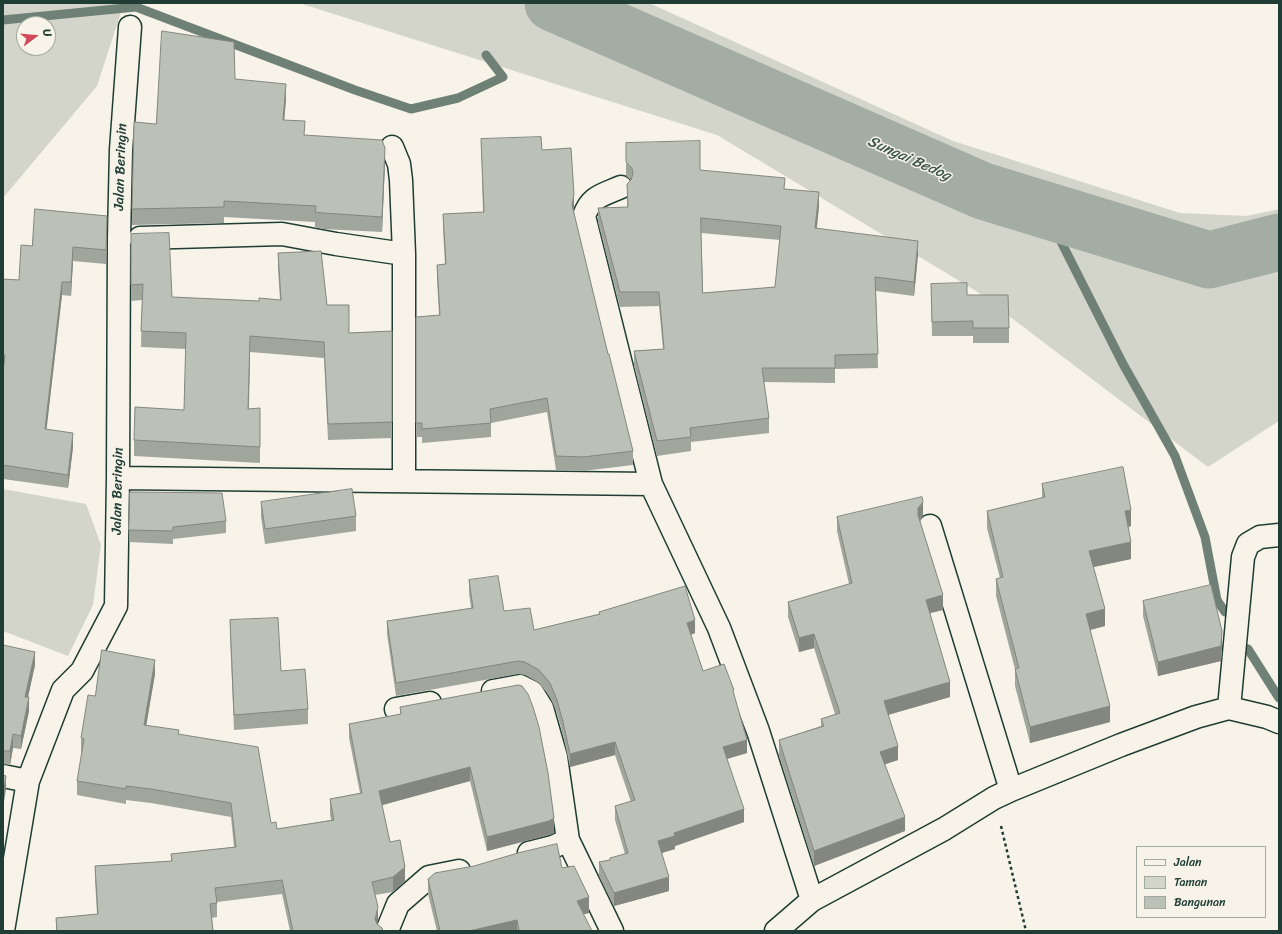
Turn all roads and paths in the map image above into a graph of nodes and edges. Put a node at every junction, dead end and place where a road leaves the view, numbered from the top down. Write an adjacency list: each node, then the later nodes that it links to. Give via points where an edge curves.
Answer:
1 (130, 27): 4 (street, Jalan Beringin, via 120,150)
2 (392, 147): 5 (street, via 401,174)
3 (621, 187): 8 (street, via 594,200 588,205 584,216)
4 (118, 238): 5 (street, via 282,234); 6 (street, Jalan Beringin)
5 (404, 254): 7 (street)
6 (118, 478): 7 (street); 17 (street, Jalan Beringin, via 116,606 82,671 63,690)
7 (404, 481): 8 (street)
8 (650, 484): 22 (street, via 728,650 758,731)
9 (930, 526): 18 (street)
10 (1279, 535): 13 (street, via 1260,537 1248,544 1243,557)
11 (474, 695): 19 (street, via 520,686 532,692 542,708 556,757)
12 (450, 699): 14 (street)
13 (1229, 708): 15 (street); 18 (street, via 1196,717 1121,745)
14 (396, 710)
15 (1279, 722)
16 (3, 776): 17 (street)
17 (28, 781): 23 (street, Jalan Beringin)
18 (1003, 794): 22 (street); 27 (path)
19 (568, 840): 20 (street, via 553,847); 25 (street)
20 (508, 858)
21 (478, 867): 24 (street, via 429,877 398,904)
22 (812, 900): 26 (street)
23 (3, 931)
24 (387, 931)
25 (612, 931)
26 (776, 931)
27 (1026, 931)

